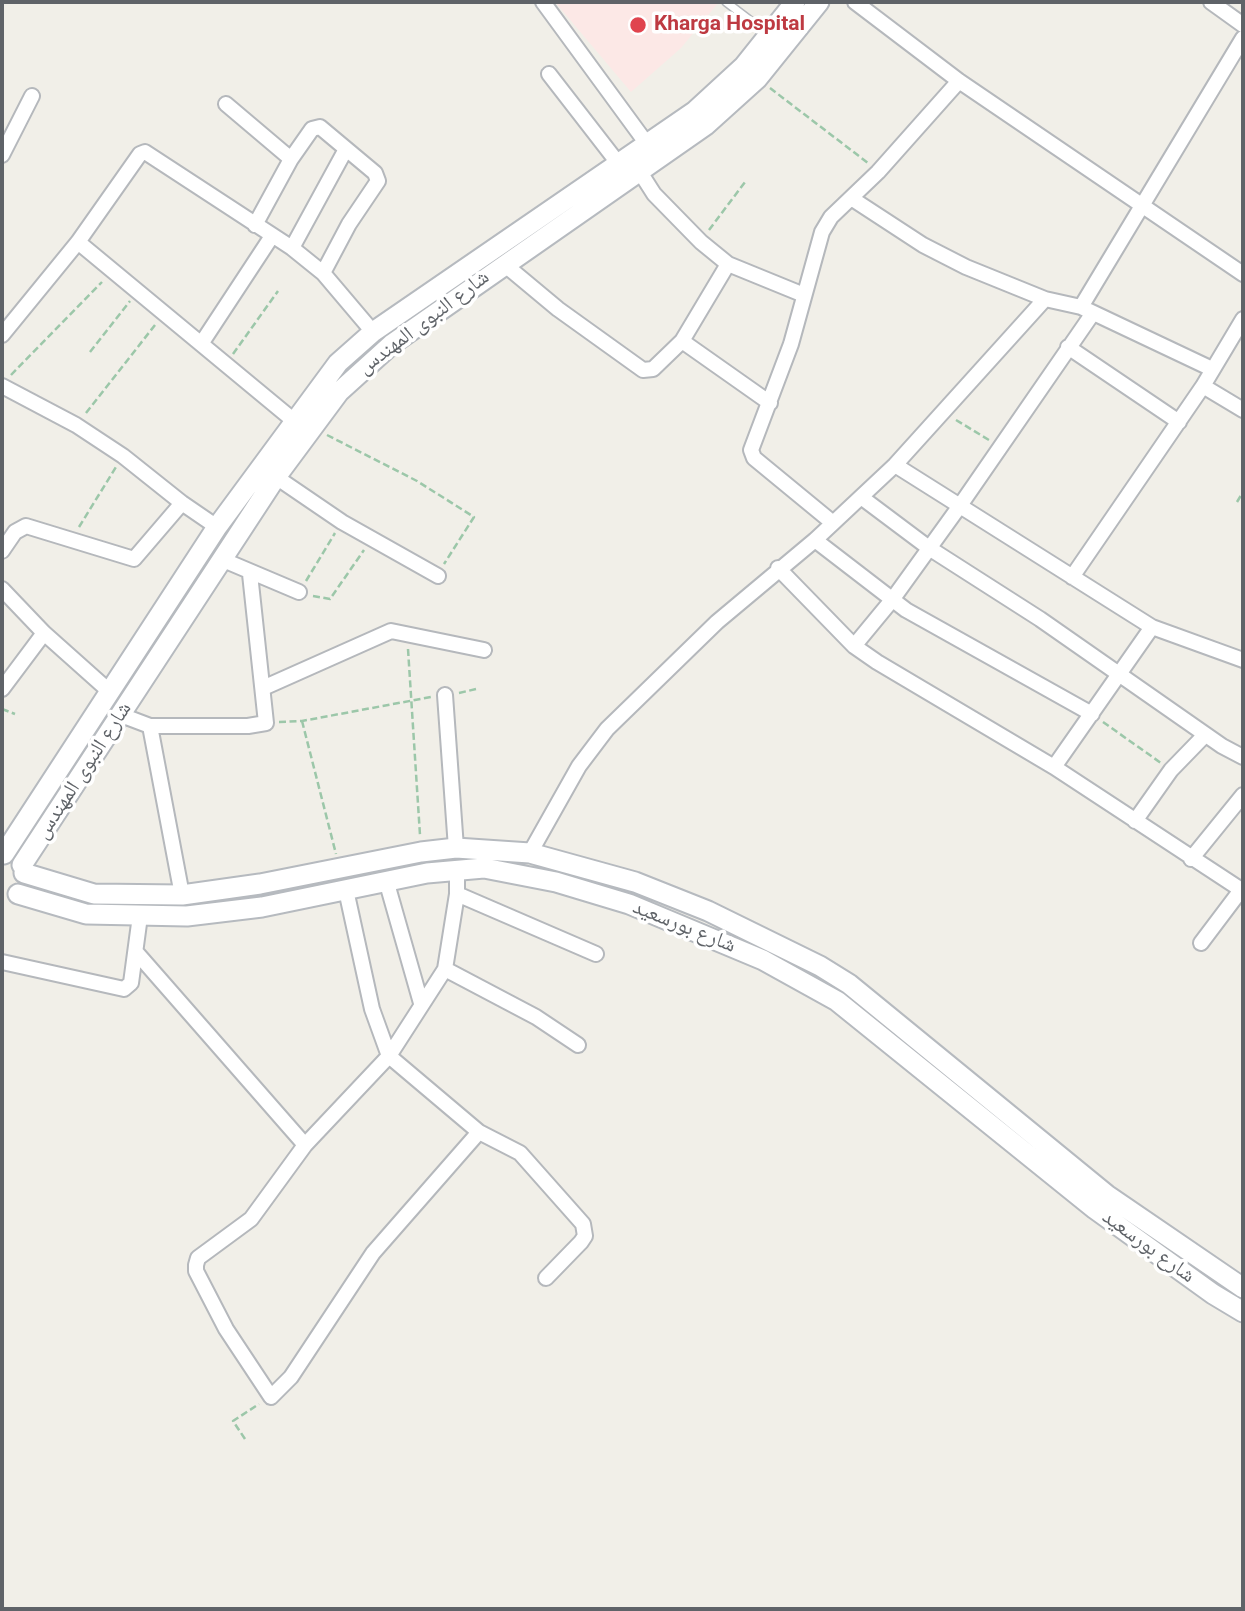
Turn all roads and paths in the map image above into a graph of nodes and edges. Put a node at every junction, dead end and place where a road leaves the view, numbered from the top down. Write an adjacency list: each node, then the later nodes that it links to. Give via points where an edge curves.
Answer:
1 (543, 2): 15 (street)
2 (726, 2): 8 (lane)
3 (795, 2): 8 (street, شارع النبوى المهندس)
4 (819, 2): 11 (street, شارع النبوى المهندس)
5 (855, 2): 12 (street)
6 (1211, 2): 7 (street)
7 (1243, 25)
8 (769, 34): 15 (street, شارع النبوى المهندس, via 720,90)
9 (1243, 38): 24 (street)
10 (549, 74): 19 (street)
11 (757, 79): 20 (street, شارع النبوى المهندس, via 706,125); 21 (path)
12 (959, 81): 21 (street); 24 (street)
13 (32, 96): 17 (street)
14 (226, 104): 18 (street)
15 (647, 144): 19 (street, شارع النبوى المهندس)
16 (346, 149): 18 (street, via 318,126); 29 (street); 33 (street, via 375,173 377,184)
17 (2, 155)
18 (291, 159): 25 (street)
19 (618, 163): 42 (street, شارع النبوى المهندس)
20 (640, 172): 28 (street, via 654,194); 30 (street, شارع النبوى المهندس)
21 (878, 172): 23 (street)
22 (745, 182): 28 (path)
23 (851, 198): 37 (street, via 822,232); 38 (street, via 944,256)
24 (1143, 205): 34 (street); 39 (street)
25 (255, 225): 26 (street); 27 (street, via 145,152)
26 (272, 236): 29 (street); 45 (street)
27 (78, 242): 32 (street); 43 (street)
28 (701, 242): 31 (street)
29 (292, 248): 33 (street)
30 (504, 264): 44 (street, via 643,370 653,369); 56 (street, شارع النبوى المهندس, via 374,358)
31 (728, 264): 37 (street); 44 (street)
32 (111, 273): 36 (street); 50 (path)
33 (323, 273): 42 (street)
34 (1243, 274)
35 (278, 291): 48 (path)
36 (136, 293): 40 (street); 47 (path)
37 (804, 295): 52 (street)
38 (1045, 299): 39 (street); 54 (street)
39 (1087, 310): 46 (street); 49 (street)
40 (164, 314): 45 (street); 57 (path)
41 (1243, 319): 49 (street)
42 (373, 332): 56 (street, شارع النبوى المهندس, via 338,363)
43 (2, 335)
44 (682, 341): 52 (street)
45 (201, 344): 48 (street)
46 (1068, 347): 55 (street); 58 (street)
47 (90, 352)
48 (226, 364): 56 (street)
49 (1212, 369): 51 (street)
50 (6, 381): 57 (street)
51 (1203, 386): 53 (street); 55 (street)
52 (771, 403): 68 (street, via 754,439 752,456)
53 (1243, 410)
54 (942, 412): 58 (path); 60 (street)
55 (1179, 422): 79 (street)
56 (302, 424): 61 (street, شارع النبوى المهندس); 69 (street, شارع النبوى المهندس); 78 (path, via 417,481 474,517)
57 (76, 425): 59 (street)
58 (1001, 447): 66 (street)
59 (123, 456): 65 (street); 72 (path)
60 (895, 465): 63 (street); 66 (street)
61 (275, 477): 67 (street); 75 (street, شارع النبوى المهندس)
62 (1243, 492): 64 (path)
63 (861, 497): 68 (street); 74 (street)
64 (1237, 502)
65 (182, 503): 69 (street); 72 (street, via 136,558)
66 (959, 507): 74 (street); 79 (street)
67 (342, 522): 70 (street); 81 (path)
68 (833, 523): 71 (street)
69 (217, 527): 93 (street, شارع النبوى المهندس)
70 (372, 538): 78 (street); 81 (path, via 330,599)
71 (815, 540): 76 (street); 82 (street)
72 (70, 542): 73 (street, via 26,526)
73 (4, 543)
74 (929, 548): 82 (street); 89 (street)
75 (221, 559): 77 (street); 99 (street, شارع النبوى المهندس)
76 (778, 568): 86 (street); 111 (street, via 607,729 579,766)
77 (250, 574): 81 (street); 90 (street)
78 (438, 576)
79 (1072, 577): 83 (street)
80 (2, 589): 85 (street)
81 (299, 593)
82 (891, 600): 86 (street); 98 (street)
83 (1152, 627): 88 (street); 89 (street)
84 (407, 632): 87 (street); 90 (street, via 381,633); 95 (path)
85 (44, 633): 91 (street); 93 (street)
86 (854, 646): 105 (street)
87 (484, 650)
88 (1243, 660)
89 (1121, 672): 98 (street); 103 (street)
90 (263, 688): 101 (street)
91 (2, 689)
92 (476, 689): 94 (path)
93 (109, 691): 112 (street, شارع النبوى المهندس)
94 (445, 695): 95 (path); 109 (street)
95 (412, 701): 100 (path); 110 (path)
96 (2, 709): 97 (path)
97 (15, 714)
98 (1092, 714): 105 (street); 106 (path)
99 (121, 715): 102 (street); 117 (street, شارع النبوى المهندس)
100 (302, 721): 101 (path); 114 (path)
101 (266, 723): 102 (street)
102 (150, 726): 123 (street)
103 (1206, 734): 104 (street); 106 (street)
104 (1243, 757)
105 (1054, 767): 108 (street)
106 (1171, 770): 108 (street)
107 (1243, 795): 113 (street)
108 (1135, 821): 113 (street)
109 (456, 848): 110 (street, شارع بورسعيد); 111 (street, شارع بورسعيد)
110 (421, 852): 114 (street, شارع بورسعيد)
111 (530, 853): 115 (street, شارع بورسعيد)
112 (3, 854): 117 (street, شارع بورسعيد)
113 (1191, 859): 121 (street)
114 (339, 867): 123 (street, شارع بورسعيد)
115 (587, 867): 119 (street); 137 (street, شارع بورسعيد, via 708,911 849,984 1107,1195)
116 (457, 868): 118 (street, شارع بورسعيد); 119 (street, شارع بورسعيد, via 519,873); 122 (street)
117 (23, 869): 123 (street, شارع بورسعيد, via 94,894); 124 (street, شارع النبوى المهندس, via 24,884)
118 (386, 880): 120 (street, شارع بورسعيد); 131 (street)
119 (580, 888): 138 (street, شارع بورسعيد, via 700,931 837,1001 1095,1209)
120 (345, 890): 125 (street, شارع بورسعيد, via 225,913); 133 (street, via 372,1009)
121 (1242, 891): 126 (street)
122 (457, 894): 128 (street); 130 (street)
123 (182, 895)
124 (10, 897): 125 (street, شارع بورسعيد, via 86,914)
125 (140, 916): 127 (street)
126 (1201, 943)
127 (136, 951): 129 (street, via 131,983 124,989); 135 (street)
128 (596, 954)
129 (2, 962)
130 (445, 969): 131 (street); 132 (street)
131 (421, 1003): 133 (street)
132 (578, 1045)
133 (389, 1056): 134 (street); 135 (street)
134 (479, 1132): 136 (street, via 520,1153 585,1229 581,1242); 139 (street, via 373,1253 291,1377)
135 (304, 1145): 139 (street, via 251,1219 198,1258 196,1265 226,1329)
136 (546, 1278)
137 (1243, 1288): 138 (street)
138 (1238, 1309)
139 (271, 1397): 140 (path, via 233,1421)
140 (244, 1439)

